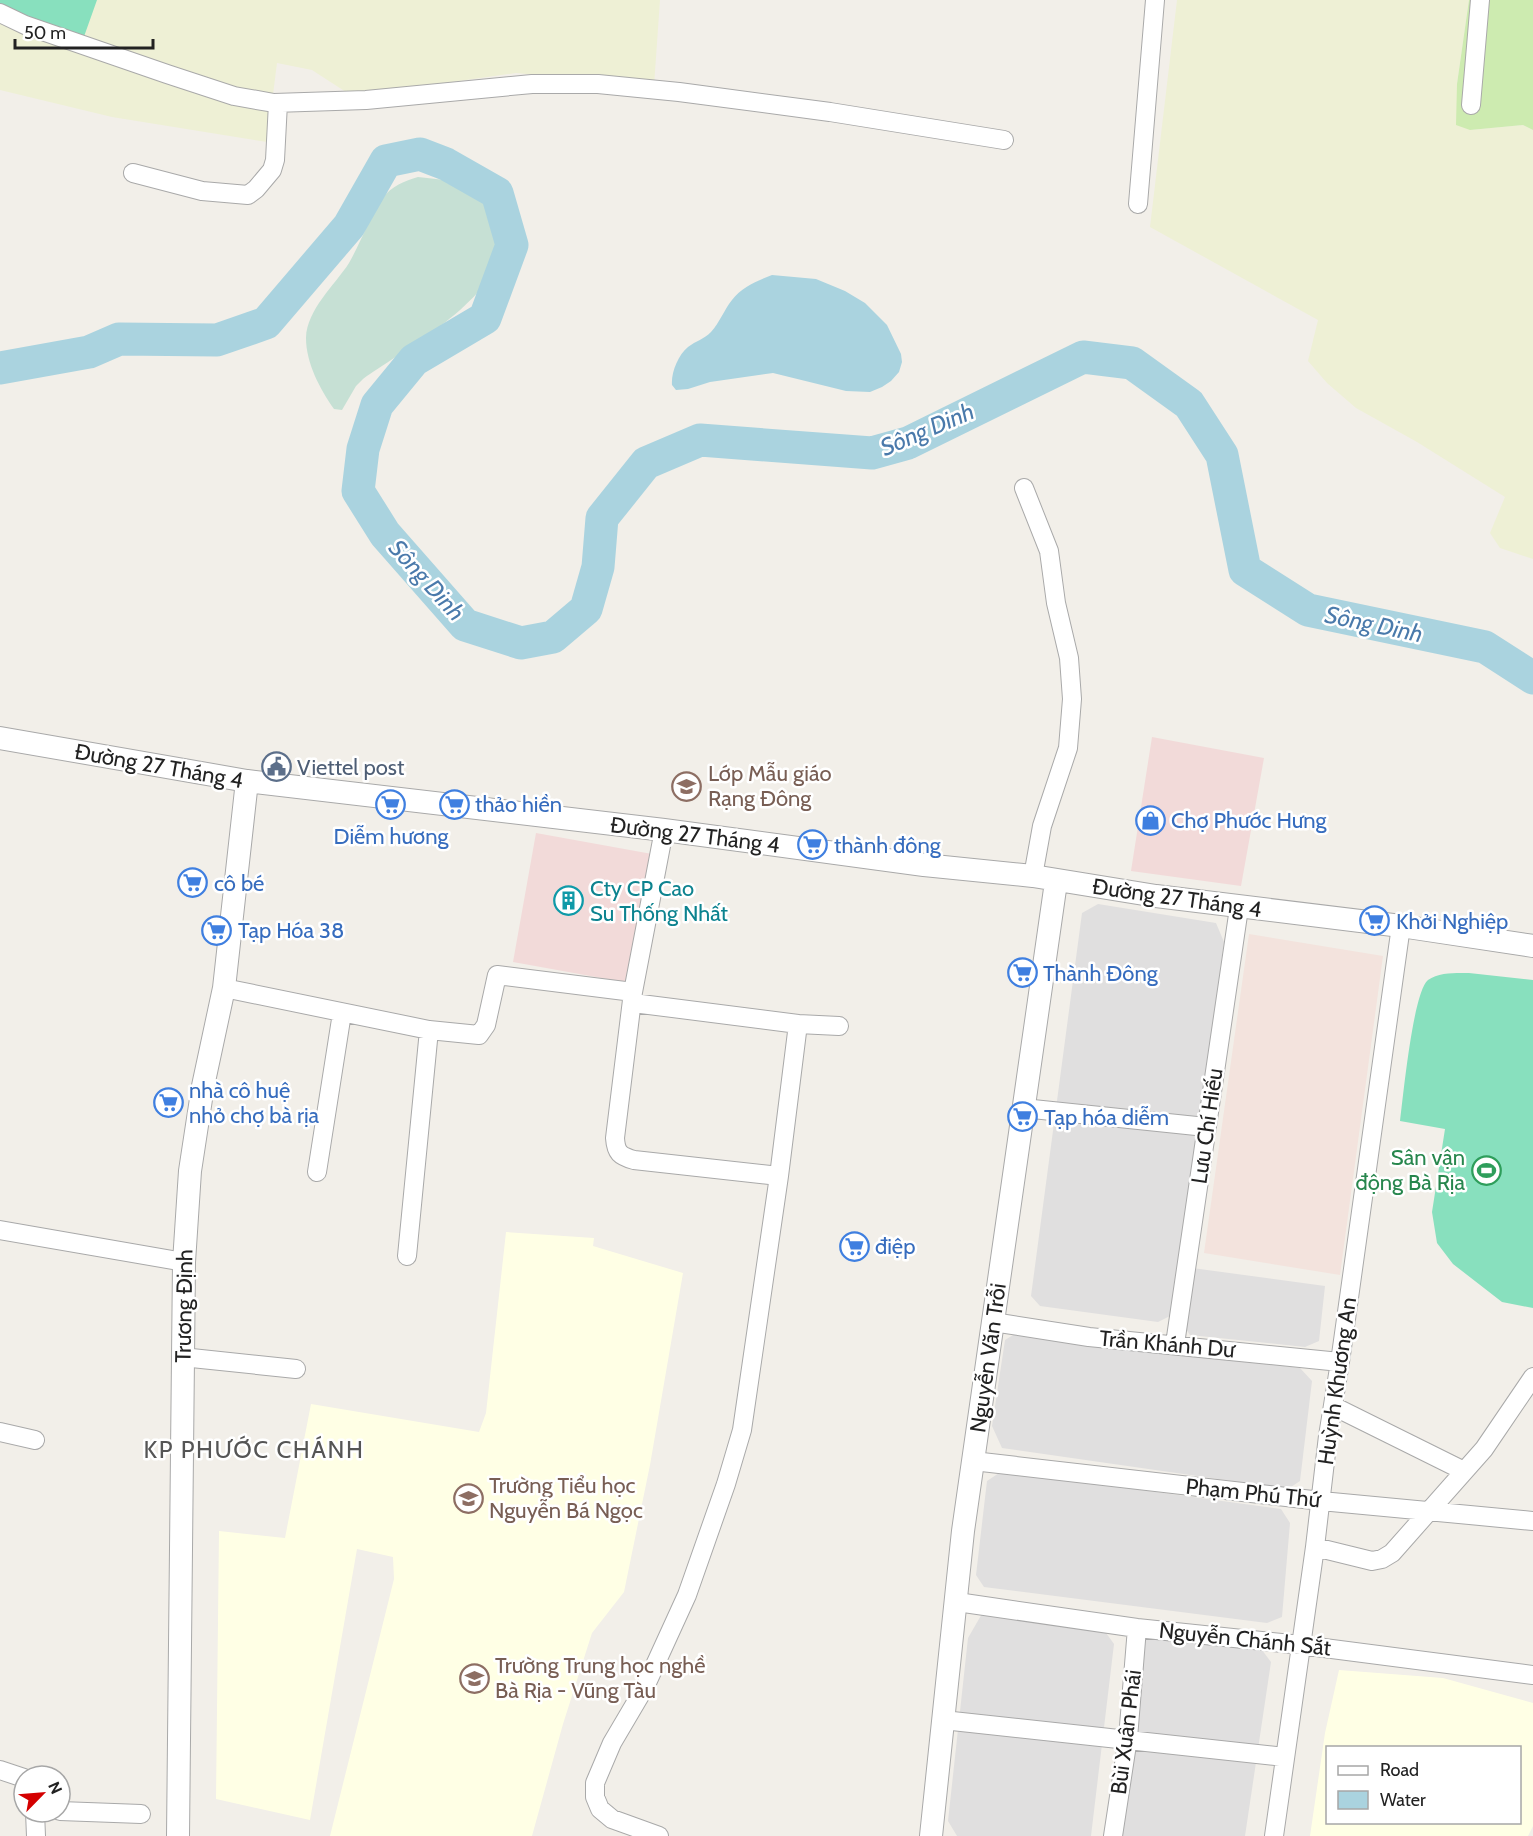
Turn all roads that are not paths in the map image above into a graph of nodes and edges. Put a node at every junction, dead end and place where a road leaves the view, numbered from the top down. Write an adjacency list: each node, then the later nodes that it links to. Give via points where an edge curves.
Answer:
1 (1155, 0): 8 (street)
2 (1480, 0): 5 (street)
3 (0, 14): 4 (street, via 234,96)
4 (278, 103): 6 (street, via 366,100 532,84 598,84 830,112); 7 (street, via 272,170 248,195 202,191)
5 (1471, 105)
6 (1004, 140)
7 (133, 173)
8 (1138, 204)
9 (1024, 488): 13 (street, via 1049,551 1069,658 1072,699 1068,748 1042,826)
10 (0, 738): 11 (street, Đường 27 Tháng 4)
11 (247, 781): 12 (street, Đường 27 Tháng 4); 18 (street, Trương Định)
12 (664, 830): 13 (street, Đường 27 Tháng 4); 19 (street)
13 (1033, 876): 14 (street, Đường 27 Tháng 4)
14 (1056, 882): 15 (street, Đường 27 Tháng 4); 24 (street, Nguyễn Văn Trỗi)
15 (1239, 908): 16 (street, Đường 27 Tháng 4); 25 (street, Lưu Chí Hiếu)
16 (1401, 926): 17 (street, Đường 27 Tháng 4); 34 (street, Huỳnh Khương An)
17 (1533, 946)
18 (224, 988): 20 (street); 30 (street, Trương Định, via 190,1171)
19 (633, 998): 21 (street); 23 (street, via 497,975 486,1025 479,1035); 27 (street, via 615,1138 615,1148 621,1156)
20 (342, 1013): 23 (street); 26 (street)
21 (798, 1024): 22 (street); 27 (street)
22 (839, 1026)
23 (429, 1030): 29 (street)
24 (1023, 1108): 25 (street); 31 (street, Nguyễn Văn Trỗi)
25 (1206, 1127): 32 (street, Lưu Chí Hiếu)
26 (317, 1173)
27 (779, 1176): 56 (street, via 748,1399 726,1484 687,1595 595,1783 597,1803 612,1819)
28 (0, 1230): 30 (street)
29 (407, 1256)
30 (184, 1262): 33 (street, Trương Định)
31 (993, 1322): 32 (street, Trần Khánh Dư, via 1089,1337); 40 (street, Nguyễn Văn Trỗi)
32 (1175, 1344): 34 (street, Trần Khánh Dư)
33 (182, 1357): 35 (street); 55 (street, Trương Định)
34 (1340, 1362): 37 (street, Huỳnh Khương An)
35 (296, 1369)
36 (1533, 1377): 41 (street, via 1484,1449)
37 (1334, 1406): 41 (street); 42 (street, Huỳnh Khương An)
38 (0, 1432): 39 (street)
39 (35, 1440)
40 (973, 1461): 42 (street, Phạm Phú Thứ); 46 (street, Nguyễn Văn Trỗi)
41 (1464, 1471): 43 (street)
42 (1321, 1501): 43 (street, Phạm Phú Thứ); 45 (street, Huỳnh Khương An)
43 (1429, 1511): 44 (street, Phạm Phú Thứ); 45 (street, via 1382,1559 1372,1561)
44 (1533, 1521)
45 (1314, 1547): 48 (street, Huỳnh Khương An)
46 (957, 1602): 47 (street, Nguyễn Chánh Sắt); 50 (street, Nguyễn Văn Trỗi)
47 (1137, 1628): 48 (street, Nguyễn Chánh Sắt); 51 (street, Bùi Xuân Phái)
48 (1301, 1645): 49 (street, Nguyễn Chánh Sắt); 52 (street, Huỳnh Khương An)
49 (1533, 1675)
50 (943, 1720): 51 (street); 57 (street, Nguyễn Văn Trỗi)
51 (1128, 1738): 52 (street); 58 (street, Bùi Xuân Phái)
52 (1285, 1757): 59 (street, Huỳnh Khương An)
53 (72, 1811): 54 (street)
54 (141, 1814)
55 (177, 1836)
56 (659, 1836)
57 (931, 1836)
58 (1113, 1836)
59 (1274, 1836)

